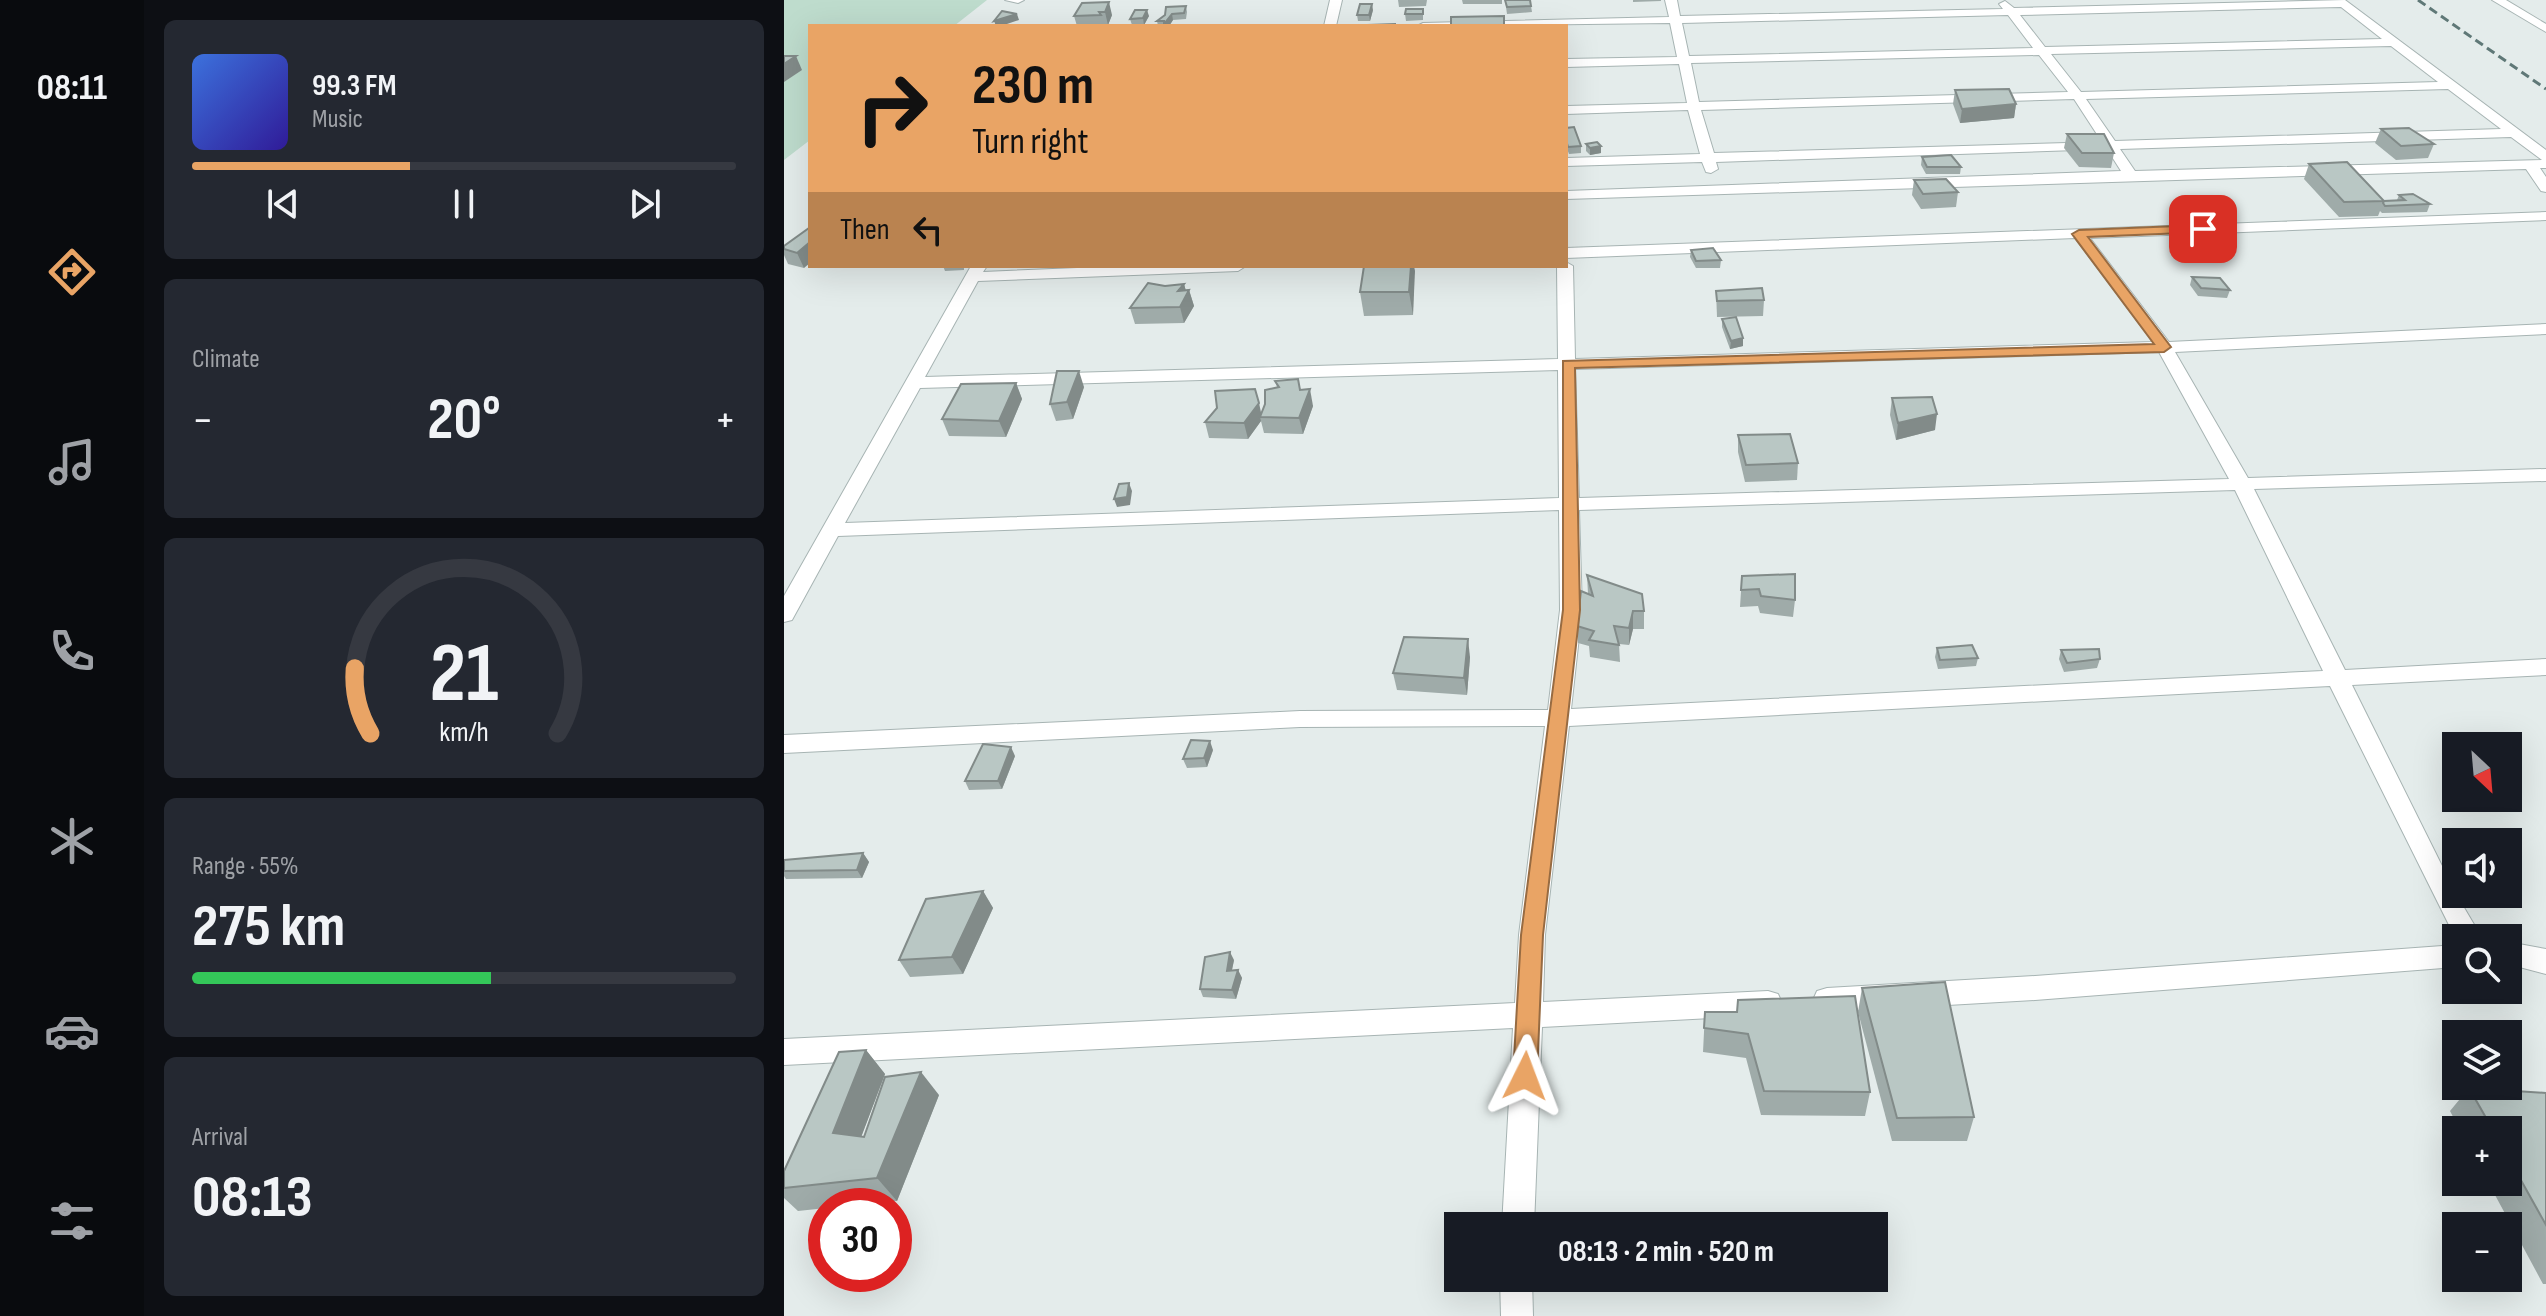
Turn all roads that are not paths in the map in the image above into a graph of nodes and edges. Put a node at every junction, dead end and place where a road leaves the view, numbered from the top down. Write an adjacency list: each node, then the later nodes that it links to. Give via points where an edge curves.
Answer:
1 (1011, 0): 2 (street)
2 (1018, 0)
3 (1336, 0): 11 (street)
4 (1671, 0): 10 (street)
5 (2498, 0): 8 (street)
6 (2340, 2): 7 (street); 14 (street)
7 (2006, 5): 10 (street); 15 (street)
8 (2524, 15): 9 (street); 13 (street)
9 (2546, 15)
10 (1675, 20): 12 (street); 16 (street)
11 (1330, 24)
12 (1507, 24)
13 (2546, 29)
14 (2393, 42): 15 (street); 18 (street)
15 (2041, 50): 16 (street); 19 (street)
16 (1685, 60): 17 (street); 20 (street)
17 (1568, 63)
18 (2451, 85): 19 (street); 22 (street)
19 (2077, 95): 20 (street); 23 (street)
20 (1694, 107): 21 (street); 25 (street)
21 (1568, 110)
22 (2514, 133): 23 (street); 24 (street)
23 (2109, 144): 25 (street); 28 (street)
24 (2546, 157)
25 (1707, 158): 26 (street); 30 (street)
26 (1568, 162)
27 (2539, 165): 28 (street); 29 (street)
28 (2131, 175): 30 (street)
29 (2546, 188)
30 (1717, 189): 31 (street)
31 (1568, 195)
32 (2546, 216): 33 (street)
33 (2079, 234): 34 (street); 39 (street)
34 (1568, 253)
35 (1133, 268): 37 (street)
36 (1565, 268): 40 (street)
37 (976, 271): 41 (street)
38 (2546, 329): 39 (street)
39 (2164, 347): 40 (street); 43 (street)
40 (1568, 364): 41 (street); 44 (street)
41 (914, 383): 45 (street)
42 (2546, 475): 43 (street)
43 (2243, 483): 44 (street); 48 (street)
44 (1571, 504): 45 (street); 49 (street, via 1571,610)
45 (832, 530): 46 (street)
46 (784, 615)
47 (2546, 667): 48 (street)
48 (2336, 679): 49 (street); 51 (street)
49 (1557, 718): 50 (street, via 1300,719); 55 (street)
50 (784, 744)
51 (2462, 924)
52 (2522, 955): 54 (street)
53 (2442, 957): 55 (street, via 2035,988)
54 (2543, 958)
55 (1528, 1017): 56 (street); 57 (street)
56 (784, 1052)
57 (1519, 1212)
58 (1516, 1292): 59 (street)
59 (1517, 1316)

